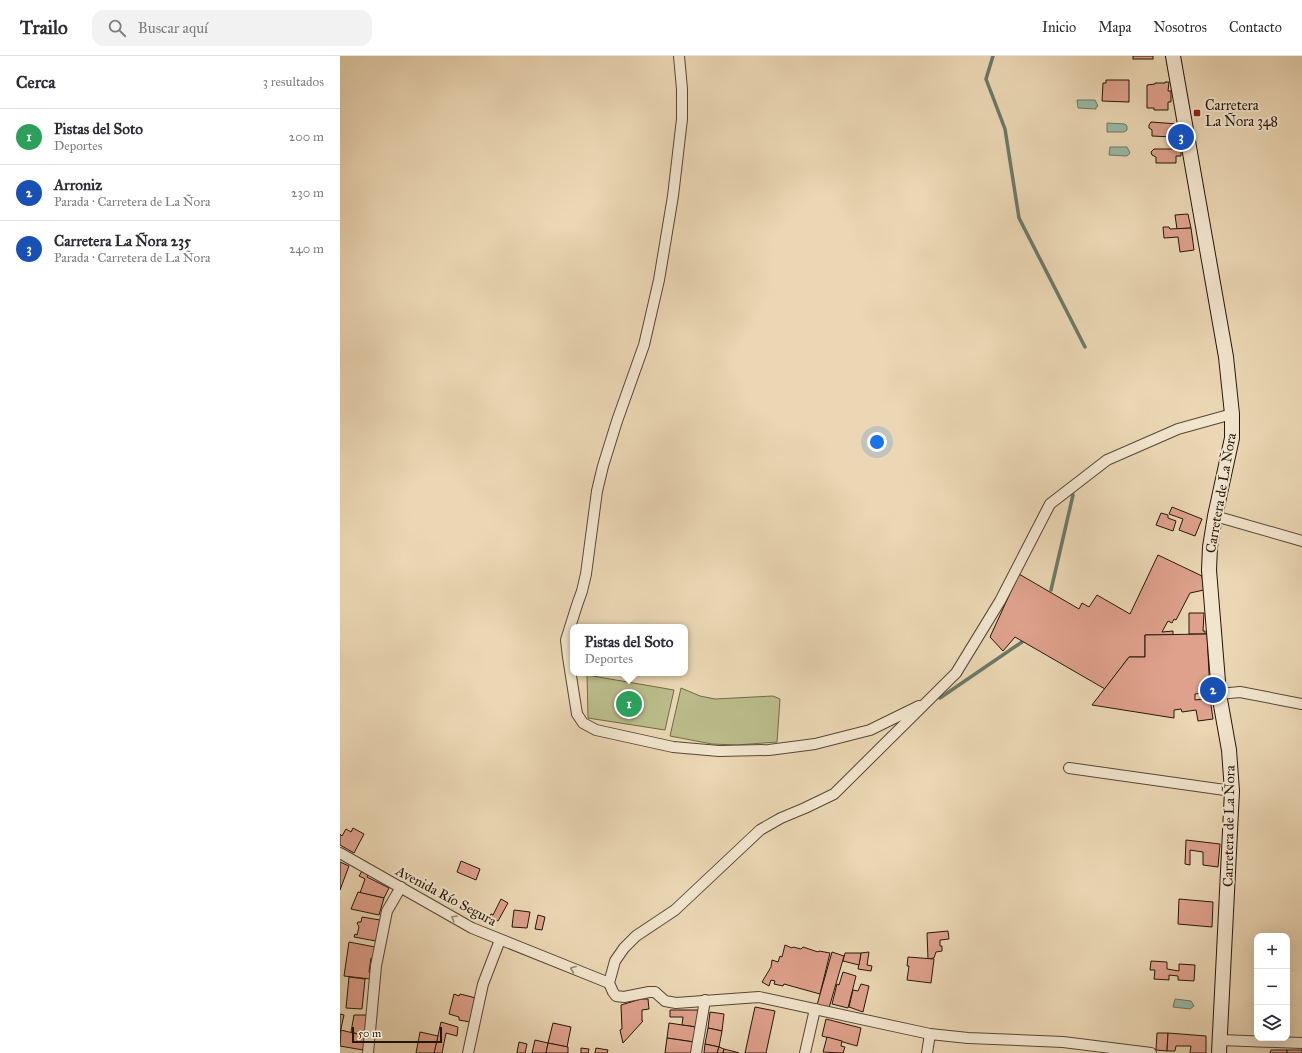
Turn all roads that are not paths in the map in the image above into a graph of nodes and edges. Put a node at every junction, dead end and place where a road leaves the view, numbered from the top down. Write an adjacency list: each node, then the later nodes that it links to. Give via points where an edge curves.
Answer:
1 (679, 56): 6 (street, via 682,119 659,280 644,345 603,466 597,491 586,574)
2 (1173, 56): 3 (main road, Carretera de La Ñora, via 1226,357)
3 (1232, 414): 4 (main road, Carretera de La Ñora, via 1230,449); 11 (street, via 1178,429 1107,460 1050,504 1000,601 956,673)
4 (1215, 516): 5 (street); 10 (main road, Carretera de La Ñora, via 1209,570)
5 (1302, 541)
6 (571, 624)
7 (570, 627): 8 (street, via 566,640)
8 (570, 668)
9 (571, 676): 11 (street, via 578,714 583,723 596,730 673,747 719,751 769,750 815,744 870,730)
10 (1220, 694): 12 (street, via 1240,692); 14 (main road, Carretera de La Ñora)
11 (927, 702): 18 (street, via 834,794 780,818 760,830 675,910 636,936 615,961)
12 (1302, 704)
13 (1069, 768): 14 (street)
14 (1232, 791): 23 (main road, Carretera de La Ñora)
15 (340, 853): 16 (street, Avenida Río Segura)
16 (401, 888): 17 (street, Avenida Río Segura, one-way to 16, via 472,928); 24 (street, via 387,911 376,966)
17 (500, 940): 18 (street, Avenida Río Segura, one-way to 17); 25 (street, via 483,984)
18 (609, 983): 19 (street, via 616,996 654,992 670,1002)
19 (705, 1000): 20 (street, via 759,997); 26 (street)
20 (815, 1008): 21 (street); 27 (street)
21 (930, 1034): 28 (street); 29 (street, via 1063,1042)
22 (1302, 1043): 23 (street)
23 (1219, 1047)
24 (368, 1053)
25 (468, 1053)
26 (696, 1053)
27 (805, 1053)
28 (927, 1053)
29 (1151, 1053)

